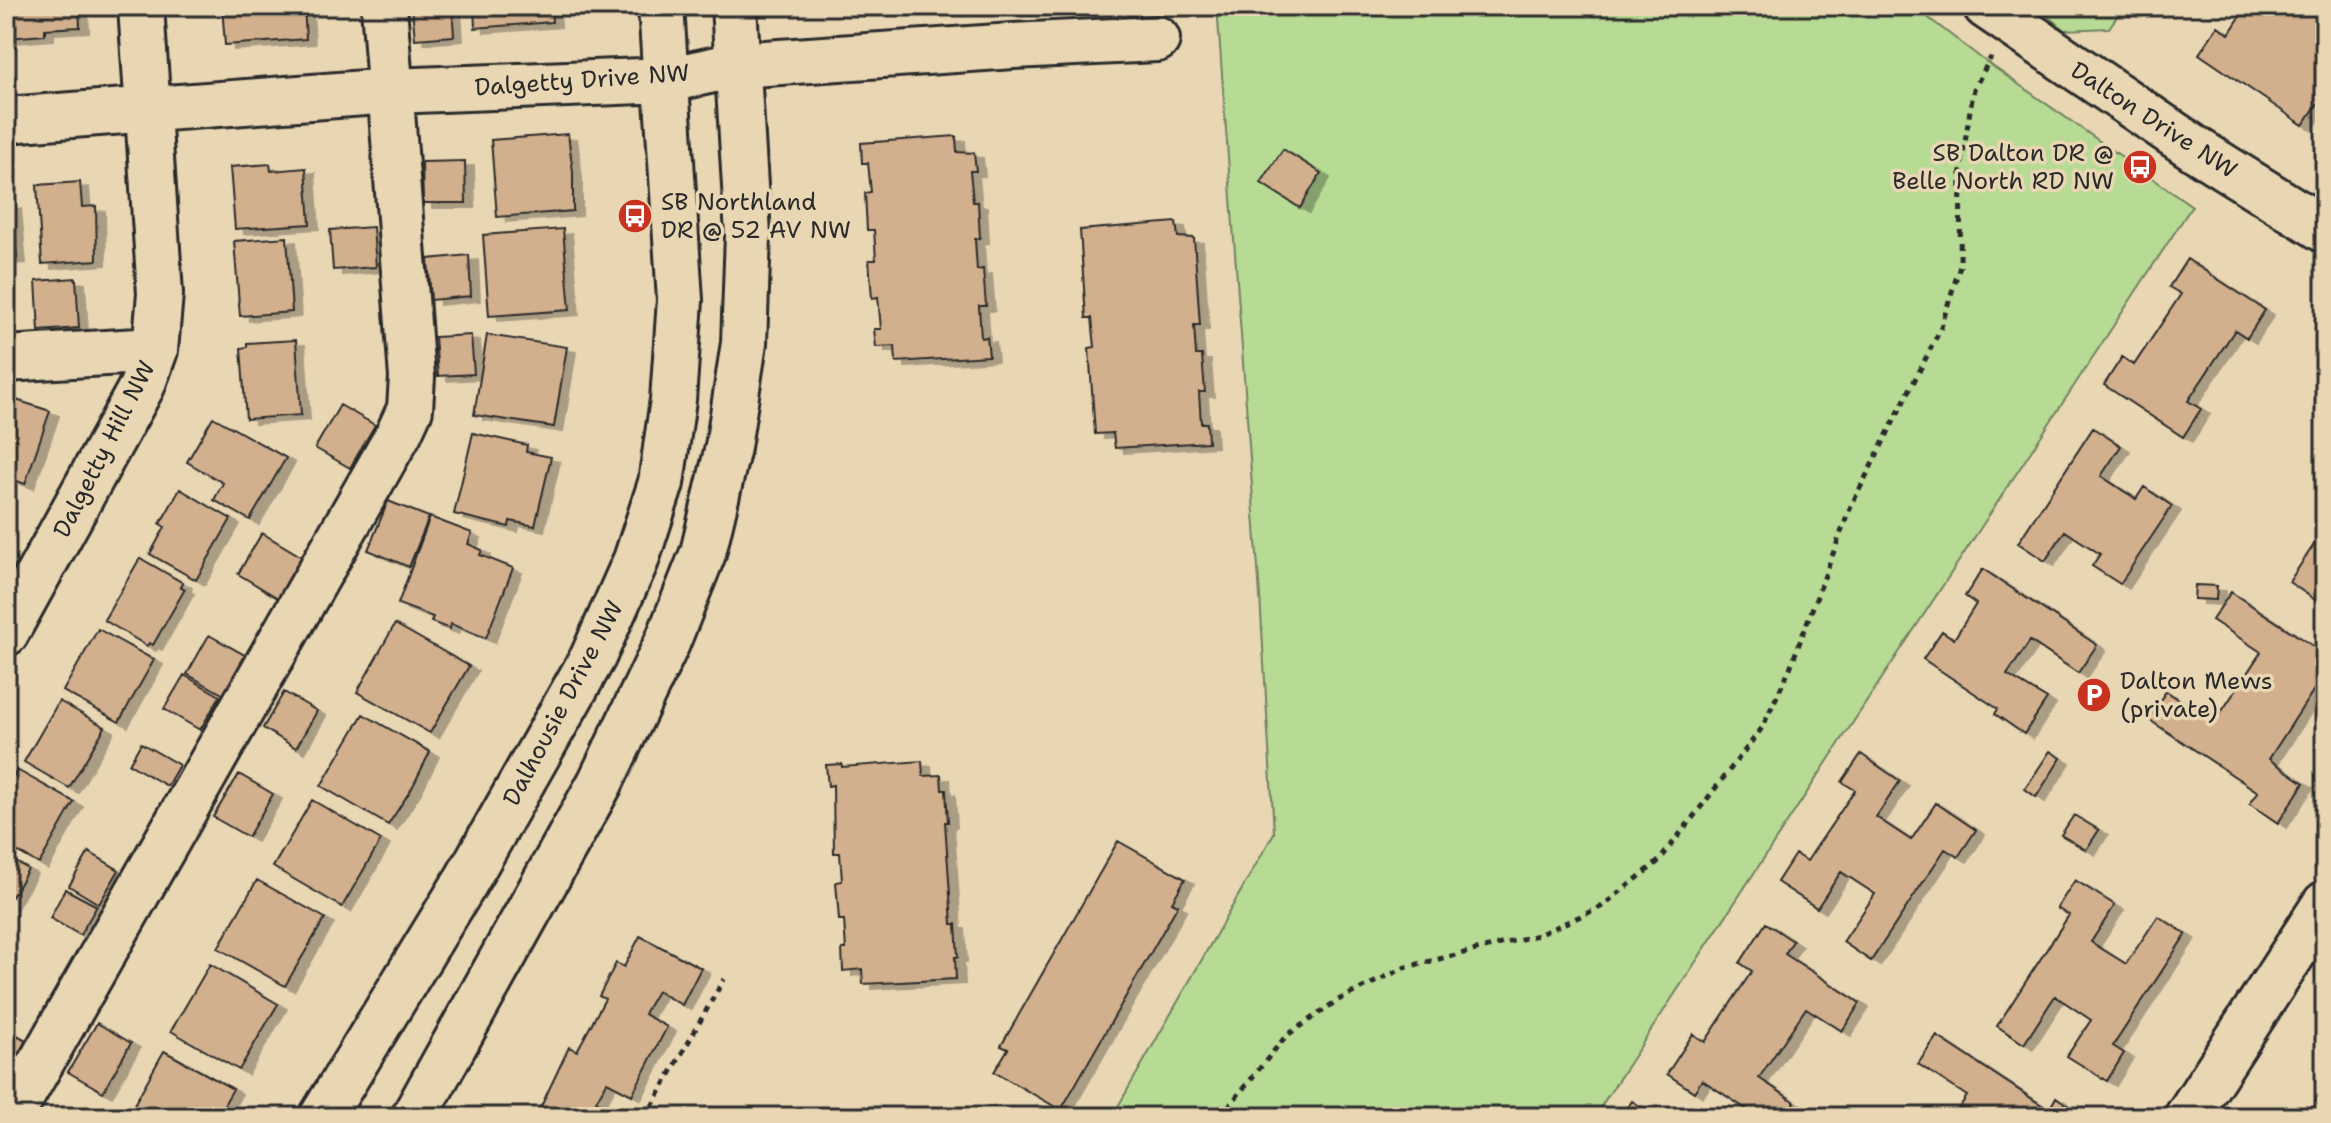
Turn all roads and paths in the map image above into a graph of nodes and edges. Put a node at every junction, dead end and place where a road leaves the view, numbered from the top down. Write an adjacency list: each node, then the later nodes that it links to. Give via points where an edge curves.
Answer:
1 (141, 6): 11 (street, Dalgetty Hill NW)
2 (384, 6): 10 (street)
3 (661, 6): 9 (street, Dalhousie Drive NW)
4 (734, 6): 8 (street)
5 (1986, 6): 13 (street, Dalton Drive NW)
6 (1157, 39): 8 (street, Dalgetty Drive NW)
7 (1991, 57): 25 (path, via 1974,89 1970,110 1961,168 1960,266 1940,330 1851,506 1762,728 1659,861 1601,907 1538,935 1406,967 1338,1000 1286,1036)
8 (736, 65): 9 (street, Dalgetty Drive NW); 22 (street, via 748,235 744,343 728,447 703,553 600,783)
9 (667, 80): 10 (street, Dalgetty Drive NW); 21 (street, Dalhousie Drive NW, via 680,300 661,483 636,560 586,670)
10 (391, 91): 11 (street, Dalgetty Drive NW); 20 (street, via 410,409)
11 (150, 108): 12 (street, Dalgetty Drive NW); 14 (street, Dalgetty Hill NW, via 160,294)
12 (6, 120)
13 (2325, 230)
14 (155, 350): 15 (street); 16 (street, Dalgetty Hill NW, via 142,386)
15 (6, 359)
16 (6, 633)
17 (2325, 904): 26 (street)
18 (724, 979): 23 (path)
19 (755, 1109): 24 (path)
20 (10, 1117)
21 (322, 1117)
22 (414, 1117)
23 (646, 1117)
24 (756, 1117)
25 (1220, 1117)
26 (2187, 1117)

